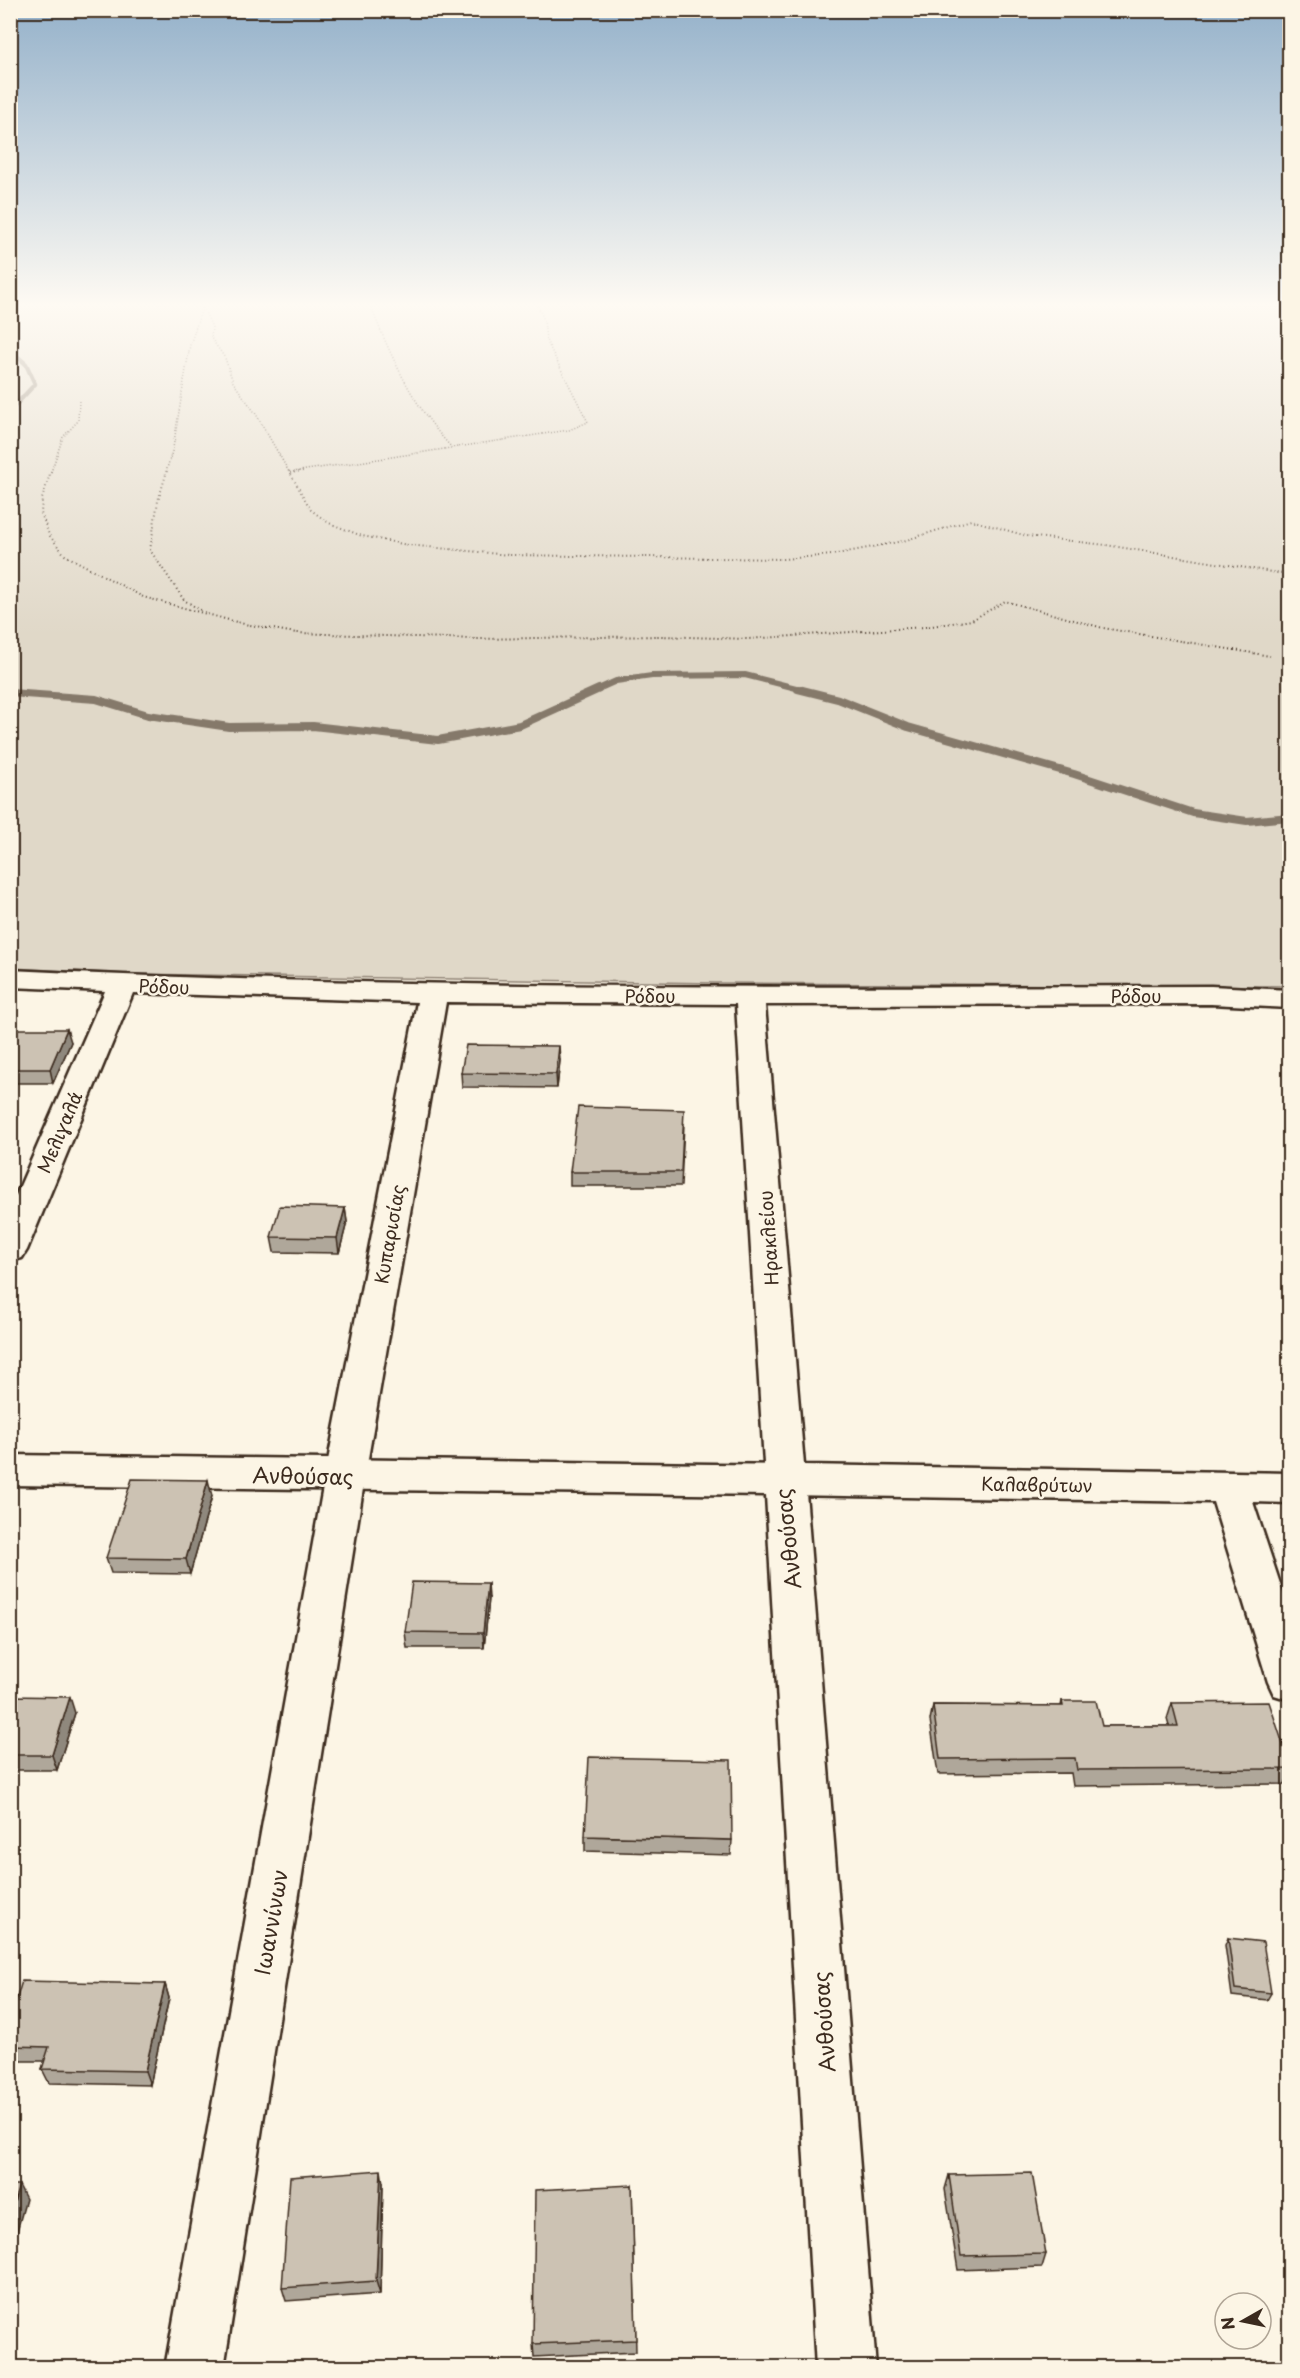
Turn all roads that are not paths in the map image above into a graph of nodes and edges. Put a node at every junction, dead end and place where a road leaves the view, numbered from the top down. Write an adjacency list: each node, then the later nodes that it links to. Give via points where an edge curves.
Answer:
1 (10, 978): 2 (street, Ρόδου)
2 (122, 984): 3 (street, Ρόδου); 6 (street, Μελιγαλά)
3 (433, 993): 4 (street, Ρόδου); 8 (street, Κυπαρισίας)
4 (750, 995): 5 (street, Ρόδου, via 1211,995); 9 (street, Ηρακλείου)
5 (1290, 999)
6 (10, 1250)
7 (10, 1470): 8 (street, Ανθούσας)
8 (345, 1476): 9 (street, Ανθούσας); 13 (street, Ιωαννίνων)
9 (785, 1480): 10 (street, Καλαβρύτων); 14 (street, Ανθούσας)
10 (1228, 1487): 11 (street, Καλαβρύτων); 12 (street)
11 (1290, 1488)
12 (1290, 1682)
13 (194, 2367)
14 (846, 2367)

